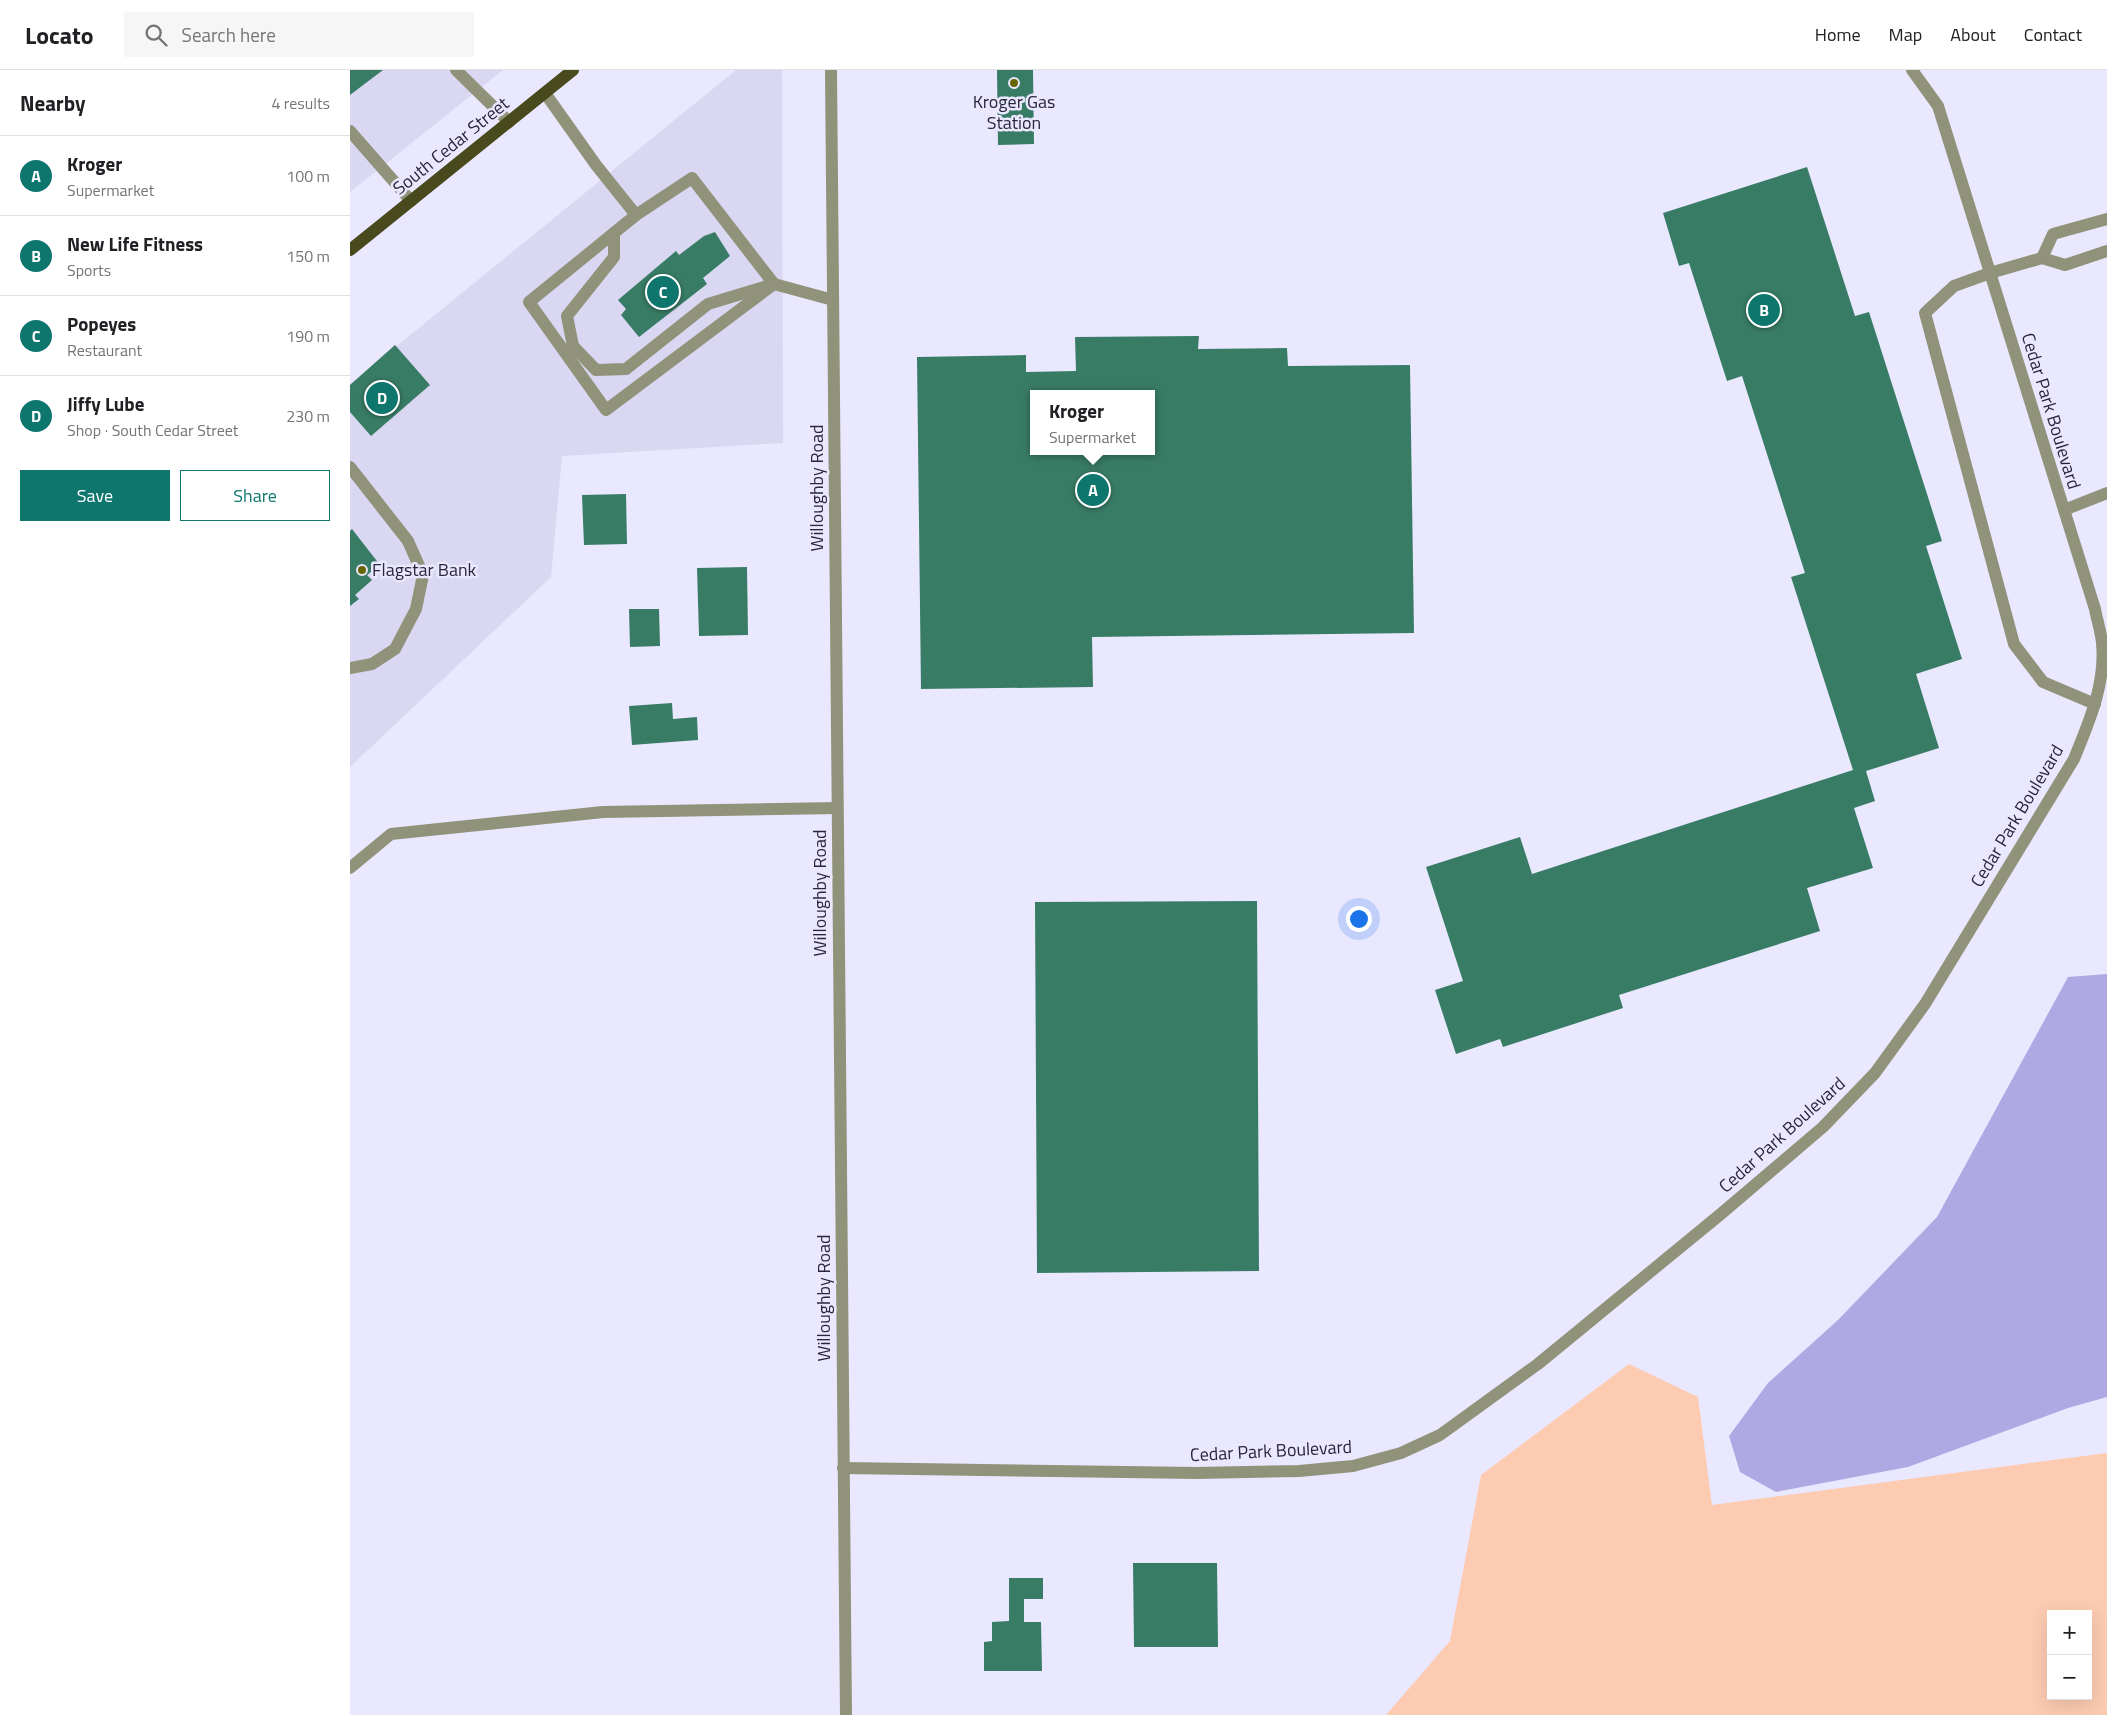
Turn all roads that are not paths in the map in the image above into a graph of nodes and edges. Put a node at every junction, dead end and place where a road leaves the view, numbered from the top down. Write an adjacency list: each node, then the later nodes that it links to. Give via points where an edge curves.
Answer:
1 (456, 70): 6 (street)
2 (573, 70): 5 (main road, South Cedar Street)
3 (831, 70): 17 (street, Willoughby Road)
4 (1912, 70): 15 (street, Cedar Park Boulevard, via 1938,106)
5 (545, 93): 6 (main road, South Cedar Street); 9 (street)
6 (508, 122): 8 (main road, South Cedar Street)
7 (350, 131): 8 (street)
8 (411, 202): 12 (main road, South Cedar Street)
9 (636, 215): 11 (street); 16 (street, via 692,178)
10 (2107, 219): 14 (street, via 2053,234)
11 (614, 233): 16 (street, via 614,257 567,316 573,346 596,370 626,369 708,304); 16 (street, via 529,302 606,410)
12 (350, 250)
13 (2107, 251): 14 (street, via 2065,265)
14 (2042, 258): 15 (street)
15 (1990, 273): 20 (street, Cedar Park Boulevard); 22 (street, via 1954,286 1925,313 2014,644 2043,682)
16 (774, 284): 17 (street)
17 (833, 300): 23 (street, Willoughby Road)
18 (350, 467): 21 (street, via 408,541 422,575 416,609 396,649 372,664)
19 (2107, 492): 20 (street)
20 (2064, 510): 22 (street, Cedar Park Boulevard, via 2095,609 2102,644)
21 (350, 668)
22 (2095, 704): 25 (street, Cedar Park Boulevard, via 2074,758 1925,1004 1875,1073 1823,1128 1722,1213 1538,1364 1440,1435 1401,1454 1353,1466 1299,1471 1197,1473)
23 (837, 808): 24 (street, via 603,812 390,834); 25 (street, Willoughby Road)
24 (350, 868)
25 (842, 1468): 26 (street, Willoughby Road)
26 (846, 1715)

